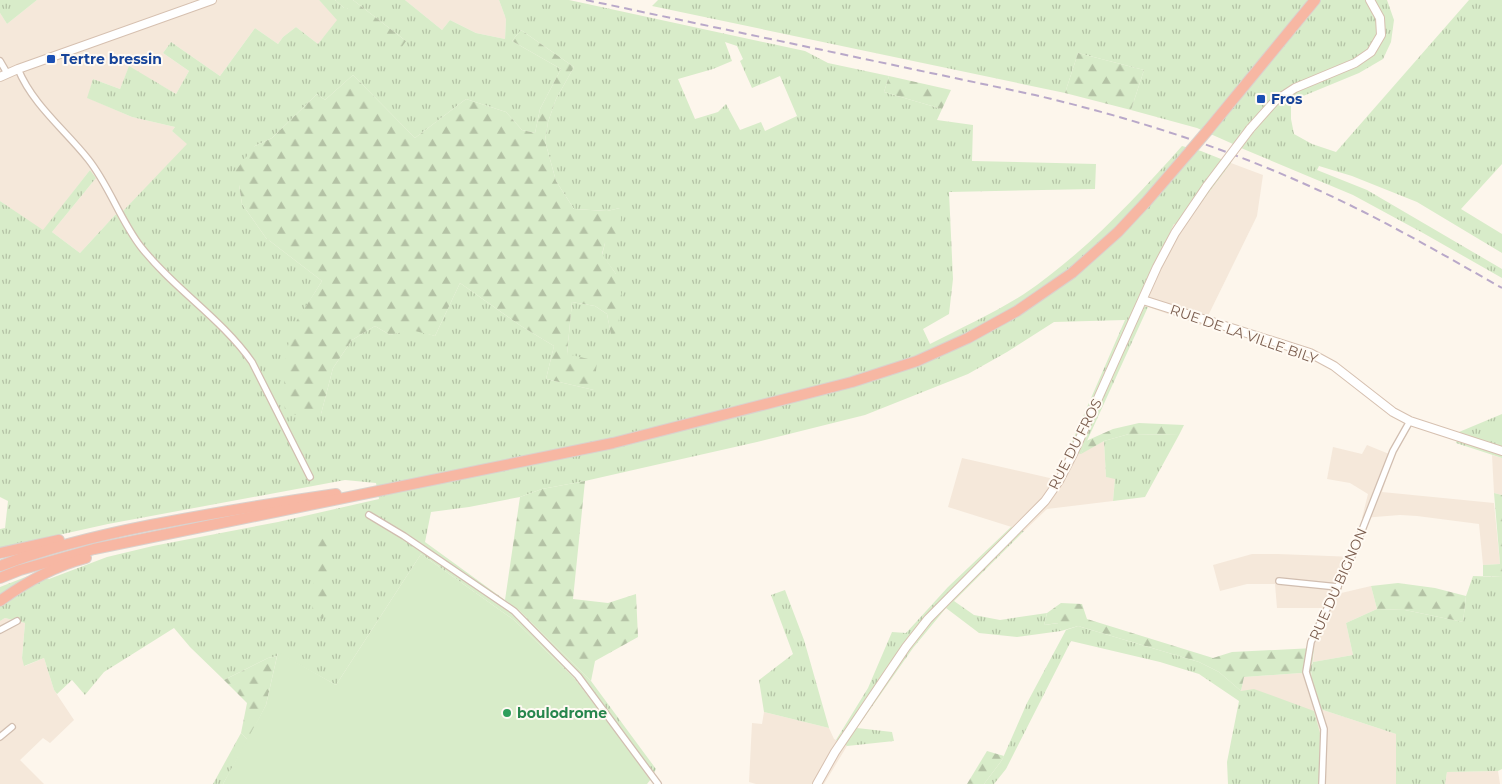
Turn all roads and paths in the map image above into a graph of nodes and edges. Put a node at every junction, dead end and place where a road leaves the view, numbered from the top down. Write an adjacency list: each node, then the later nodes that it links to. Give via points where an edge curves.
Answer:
1 (212, 0): 5 (street)
2 (1315, 0): 11 (highway, bridge, via 1208,130 1118,232 1072,273 1017,311 968,338 917,361 852,382 613,443)
3 (1370, 0): 7 (street, RUE DU FROS, bridge, via 1380,18 1381,35 1371,52 1355,63 1295,88 1275,101 1250,129 1175,233)
4 (0, 61): 6 (street)
5 (18, 69): 6 (street); 10 (street, via 43,110 89,161 140,246 241,346)
6 (4, 75)
7 (1143, 300): 8 (street, RUE DE LA VILLE BILY, via 1310,353 1334,366 1392,412); 26 (street, RUE DU FROS, via 1073,454 1045,501 928,619 835,752)
8 (1410, 421): 9 (street, RUE DE LA VILLE BILY); 19 (street, RUE DU BIGNON, via 1393,451)
9 (1502, 451)
10 (310, 477)
11 (382, 490): 13 (highway, via 219,511); 14 (highway)
12 (369, 515): 25 (street, via 514,611 578,676)
13 (132, 529): 15 (highway, via 119,528); 16 (highway, via 64,544)
14 (176, 533): 17 (highway, via 69,555); 20 (highway, via 53,569)
15 (0, 553)
16 (0, 566)
17 (0, 578)
18 (1279, 581): 19 (street)
19 (1338, 587): 27 (street, RUE DU BIGNON, via 1311,642 1306,672 1324,729)
20 (0, 601)
21 (16, 621): 22 (street)
22 (0, 630)
23 (12, 727): 24 (street)
24 (0, 737)
25 (658, 784)
26 (817, 784)
27 (1322, 784)

